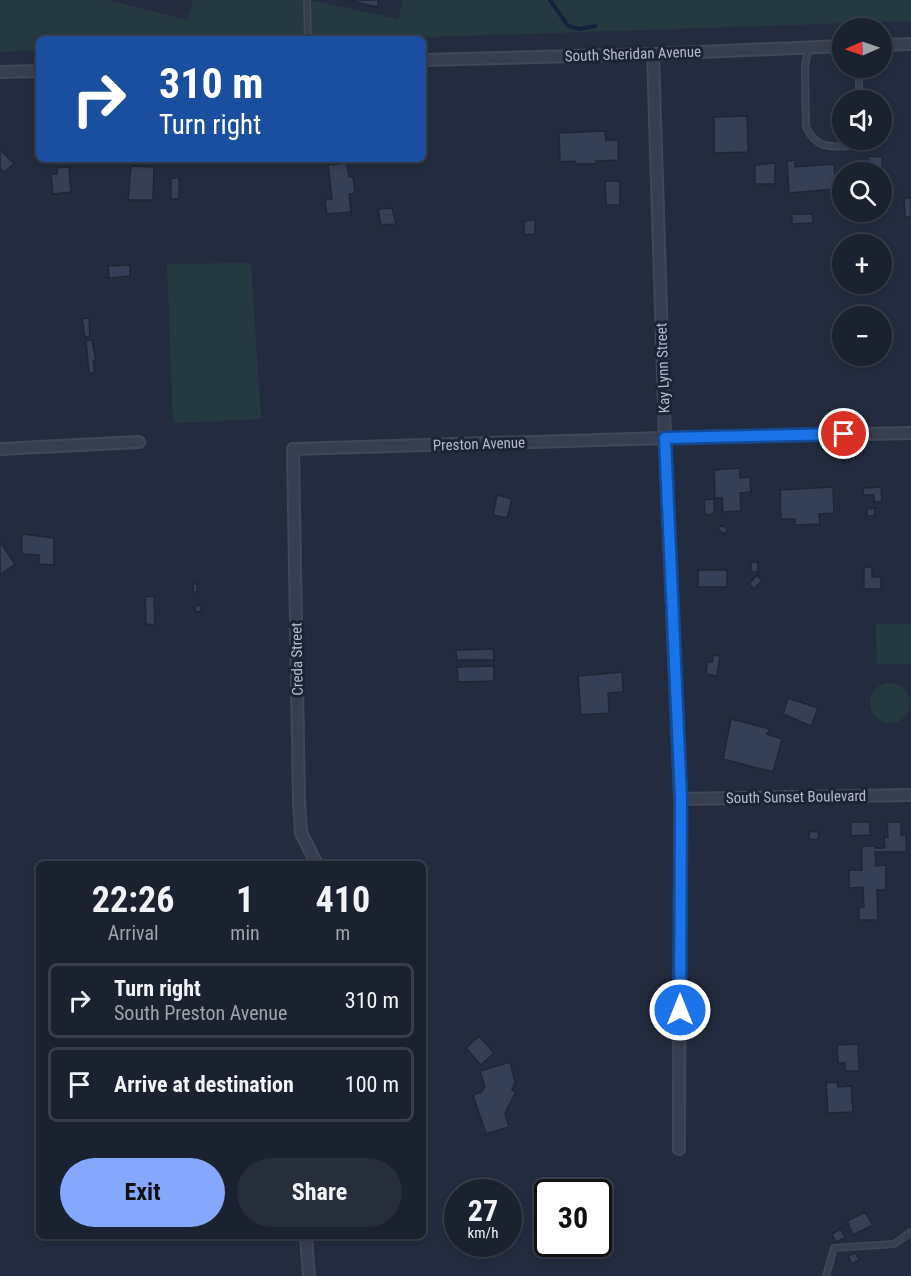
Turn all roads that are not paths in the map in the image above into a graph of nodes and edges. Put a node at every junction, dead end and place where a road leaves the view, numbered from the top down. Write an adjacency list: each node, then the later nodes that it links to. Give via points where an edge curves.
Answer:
1 (307, 0): 2 (lane)
2 (308, 36)
3 (911, 44): 4 (street)
4 (892, 45)
5 (832, 47): 6 (street, South Sheridan Avenue)
6 (807, 48): 7 (street, South Sheridan Avenue); 11 (lane, via 806,127 819,144)
7 (653, 54): 8 (street, South Sheridan Avenue); 13 (street, Kay Lynn Street)
8 (426, 60)
9 (36, 71): 10 (street)
10 (0, 72)
11 (832, 146)
12 (911, 433): 13 (street, Preston Avenue)
13 (665, 438): 16 (street, Preston Avenue); 18 (street, Kay Lynn Street)
14 (139, 442): 15 (street)
15 (0, 449)
16 (293, 450): 19 (street, Creda Street, via 298,801 301,833)
17 (911, 795): 18 (street, South Sunset Boulevard)
18 (681, 799): 20 (street, Kay Lynn Street)
19 (315, 861)
20 (679, 1149)
21 (911, 1232): 24 (lane, via 894,1244 834,1248)
22 (306, 1239): 23 (street)
23 (309, 1276)
24 (826, 1276)

